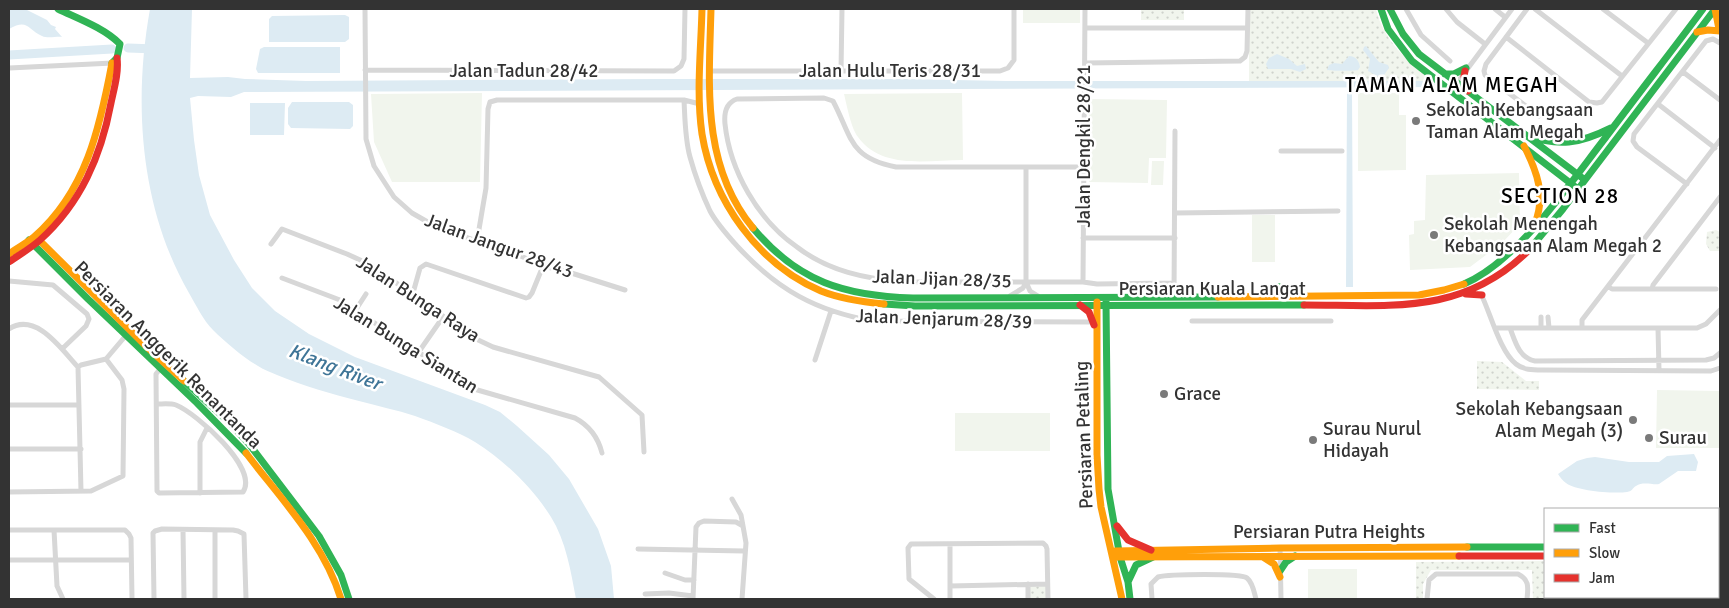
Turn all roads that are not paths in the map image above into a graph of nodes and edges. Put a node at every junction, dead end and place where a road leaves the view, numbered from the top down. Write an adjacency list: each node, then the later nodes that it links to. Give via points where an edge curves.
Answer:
1 (58, 9): 34 (main road, via 118,40)
2 (365, 9): 41 (street, Jalan Jangur 28/43)
3 (685, 9): 41 (street, Jalan Tadun 28/42, via 684,59 674,71)
4 (702, 9): 48 (main road, via 700,74)
5 (711, 9): 42 (main road)
6 (842, 9): 39 (street)
7 (1014, 9): 39 (street, Jalan Hulu Teris 28/31, via 1014,60 1000,72)
8 (1085, 9): 25 (street, Jalan Dengkil 28/21)
9 (1248, 9): 26 (street)
10 (1380, 9): 46 (main road, via 1388,29 1404,52)
11 (1390, 9): 43 (main road, via 1410,44)
12 (1406, 9): 35 (street, via 1421,35)
13 (1446, 9): 32 (street)
14 (1495, 9): 23 (street)
15 (1512, 9): 23 (street)
16 (1527, 9): 30 (street)
17 (1535, 9): 44 (street)
18 (1603, 9): 31 (street)
19 (1703, 9): 29 (main road, Persiaran Kuala Langat)
20 (1707, 9): 24 (main road)
21 (1715, 9): 24 (main road, Persiaran Kuala Langat); 27 (main road)
22 (1673, 10): 31 (street)
23 (1505, 17): 32 (street)
24 (1706, 20): 27 (street); 28 (main road, Persiaran Kuala Langat); 29 (main road, via 1698,20)
25 (1085, 28): 26 (street); 36 (street, Jalan Dengkil 28/21)
26 (1247, 28): 36 (street, via 1247,54 1236,62)
27 (1720, 30): 28 (main road)
28 (1697, 32): 65 (main road, Persiaran Kuala Langat)
29 (1683, 34): 54 (main road, Persiaran Kuala Langat)
30 (1506, 37): 44 (street, via 1589,102 1602,102); 53 (street, via 1486,64 1485,75)
31 (1648, 43): 44 (street)
32 (1485, 44): 38 (street)
33 (1720, 44): 40 (street, via 1713,39 1706,41)
34 (116, 61): 37 (street); 72 (main road, via 111,110 97,162 77,199); 76 (main road, via 93,147 82,174 74,191)
35 (1450, 61)
36 (1085, 63): 63 (street, Jalan Dengkil 28/21)
37 (9, 68)
38 (1466, 69): 43 (main road); 45 (street); 47 (main road)
39 (841, 71): 42 (street, Jalan Hulu Teris 28/31)
40 (1682, 72): 50 (street); 52 (street)
41 (365, 73): 77 (street, Jalan Jangur 28/43, via 365,126 369,151 378,175 394,198 412,213 440,229)
42 (709, 73): 48 (main road)
43 (1444, 74): 45 (main road)
44 (1622, 76)
45 (1456, 83): 46 (street); 47 (main road)
46 (1450, 91): 58 (main road)
47 (1468, 91): 56 (main road)
48 (704, 94): 51 (main road, Persiaran Kuala Langat); 107 (main road, Persiaran Kuala Langat, via 715,151 727,187 751,227 777,254 820,282 853,292 889,297)
49 (684, 100): 51 (street); 77 (street, via 490,102 486,188); 115 (street, Jalan Jenjarum 28/39, via 690,156 716,220 732,241 770,278)
50 (1720, 100)
51 (700, 104): 112 (main road, Persiaran Kuala Langat, via 705,148 719,191 751,239 788,272 820,290 854,300 890,305)
52 (1658, 104): 59 (street); 67 (street, via 1634,134 1633,141)
53 (1539, 116)
54 (1614, 126): 56 (main road, via 1572,143 1554,144); 64 (main road, Persiaran Kuala Langat)
55 (1175, 131): 71 (street)
56 (1525, 135): 64 (main road)
57 (1720, 140): 59 (street)
58 (1524, 146): 66 (main road); 73 (main road, via 1540,189 1537,218)
59 (1714, 148): 67 (street)
60 (1281, 151): 61 (street)
61 (1342, 152)
62 (1026, 167): 63 (street); 88 (street); 88 (street, Jalan Jijan 28/35, via 910,168 884,164 868,158 851,142 833,102 824,98 733,100 725,110 730,151 753,200 783,237 812,258 846,272 882,280)
63 (1084, 167): 74 (street, Jalan Dengkil 28/21)
64 (1577, 174): 65 (main road); 66 (main road, Persiaran Kuala Langat)
65 (1584, 180): 68 (main road, Persiaran Kuala Langat)
66 (1571, 183): 68 (main road); 73 (main road, Persiaran Kuala Langat)
67 (1687, 184): 93 (street)
68 (1578, 189): 86 (main road, Persiaran Kuala Langat, via 1528,251)
69 (1720, 197): 94 (street)
70 (1338, 211): 71 (street)
71 (1175, 213): 75 (street)
72 (59, 221): 76 (main road); 81 (main road, via 46,242)
73 (1530, 231): 84 (main road, Persiaran Kuala Langat, via 1500,261)
74 (1084, 238): 75 (street); 89 (street, Jalan Dengkil 28/21)
75 (1174, 238): 90 (street)
76 (34, 240): 79 (main road); 81 (main road, Persiaran Anggerik Renantanda)
77 (477, 241): 83 (street, Jalan Jangur 28/43)
78 (272, 244): 97 (street, Jalan Bunga Raya, via 282,229 371,265)
79 (20, 250): 80 (main road); 81 (main road); 82 (main road)
80 (9, 252)
81 (47, 254): 130 (main road, Persiaran Anggerik Renantanda)
82 (9, 262)
83 (543, 266): 96 (street, Jalan Jangur 28/43); 97 (street, via 529,297 426,264 420,268)
84 (1484, 271): 91 (main road, Persiaran Kuala Langat); 92 (main road)
85 (282, 278): 114 (street, Jalan Bunga Siantan, via 340,300)
86 (1489, 280): 92 (main road, Persiaran Kuala Langat); 102 (main road)
87 (9, 281): 132 (street, via 53,285 87,314 86,326)
88 (1026, 282): 89 (street, Jalan Jijan 28/35); 103 (street); 104 (street, via 1030,291)
89 (1083, 282): 90 (street, Jalan Jijan 28/35)
90 (1174, 283): 106 (street)
91 (1453, 287): 92 (main road); 101 (main road, Persiaran Kuala Langat, via 1413,295)
92 (1478, 287): 99 (main road, Persiaran Kuala Langat); 102 (street)
93 (1609, 287): 94 (street); 127 (street, via 1582,320)
94 (1652, 289): 95 (street)
95 (1716, 289)
96 (625, 290)
97 (413, 293): 116 (street, Jalan Bunga Raya)
98 (366, 294): 114 (street)
99 (1460, 295): 102 (main road); 111 (main road, Persiaran Kuala Langat, via 1404,305)
100 (1264, 296): 101 (main road, Persiaran Kuala Langat); 101 (main road, via 1279,288 1286,296); 106 (main road, Persiaran Kuala Langat)
101 (1291, 296)
102 (1482, 296): 123 (street)
103 (1008, 297): 104 (main road, Persiaran Kuala Langat); 107 (main road, Persiaran Kuala Langat)
104 (1041, 297): 108 (main road, Persiaran Kuala Langat)
105 (1106, 297): 106 (main road, Persiaran Kuala Langat); 108 (main road, Persiaran Kuala Langat); 110 (main road, Persiaran Petaling)
106 (1174, 297)
107 (956, 298): 112 (main road)
108 (1097, 301): 109 (main road, Persiaran Kuala Langat); 110 (main road, Persiaran Kuala Langat); 131 (main road, Persiaran Petaling)
109 (1080, 305): 112 (main road, Persiaran Kuala Langat); 121 (main road, via 1089,312)
110 (1106, 305): 111 (main road, Persiaran Kuala Langat); 122 (main road, Persiaran Petaling)
111 (1127, 305): 122 (main road, via 1116,310)
112 (956, 306)
113 (1720, 310): 128 (street, via 1702,327)
114 (355, 311): 133 (street, Jalan Bunga Siantan)
115 (830, 311): 121 (street, Jalan Jenjarum 28/39, via 873,321); 136 (street)
116 (443, 317): 133 (street); 150 (street, Jalan Bunga Raya, via 493,347 599,377 642,415)
117 (1541, 317): 125 (street)
118 (1548, 317): 126 (street)
119 (1192, 321): 120 (street)
120 (1331, 321)
121 (1093, 322): 131 (main road)
122 (1106, 325): 156 (main road, Persiaran Petaling, via 1108,489)
123 (1494, 328): 124 (street); 141 (street, via 1514,363 1528,369)
124 (1510, 328): 125 (street); 137 (street, via 1520,352 1531,360)
125 (1541, 328): 126 (street)
126 (1548, 328): 127 (street)
127 (1582, 328): 128 (street)
128 (1658, 328): 137 (street)
129 (9, 329): 132 (street, via 19,324 34,326)
130 (128, 333): 135 (street); 140 (main road, Persiaran Anggerik Renantanda); 145 (main road, Persiaran Anggerik Renantanda)
131 (1097, 334): 169 (main road, Persiaran Petaling, via 1099,489)
132 (62, 349): 138 (street)
133 (418, 353): 151 (street, Jalan Bunga Siantan, via 474,389 581,421 596,437)
134 (1720, 353): 137 (street, via 1710,360)
135 (106, 359): 138 (street); 152 (street, via 122,380 124,389 124,473 121,478 99,488)
136 (815, 360)
137 (1659, 360): 141 (street)
138 (78, 368): 144 (street)
139 (1720, 368): 141 (street, via 1711,371)
140 (160, 369): 142 (street, via 156,374); 147 (main road, Persiaran Anggerik Renantanda)
141 (1659, 370)
142 (157, 404): 146 (street, via 177,406); 154 (street, via 156,490 159,493)
143 (9, 405): 144 (street)
144 (79, 405): 149 (street)
145 (230, 424): 147 (main road); 192 (main road, Persiaran Anggerik Renantanda, via 319,536)
146 (207, 428): 154 (street, via 200,442); 154 (street, via 236,457 246,488 240,493)
147 (225, 430): 191 (main road, Persiaran Anggerik Renantanda, via 314,541)
148 (9, 449): 149 (street)
149 (81, 449): 152 (street)
150 (644, 452)
151 (602, 453)
152 (81, 491): 153 (street)
153 (9, 492)
154 (200, 493)
155 (732, 498): 157 (street, via 741,514)
156 (1114, 520): 168 (main road, via 1131,543); 169 (main road, Persiaran Petaling)
157 (743, 526): 165 (street, via 736,522 699,523); 166 (street, via 746,536)
158 (9, 530): 159 (street)
159 (54, 530): 174 (street); 175 (street, via 121,529 129,534)
160 (183, 530): 161 (street); 187 (street, via 153,533); 188 (street)
161 (215, 531): 189 (street); 190 (street, via 244,534)
162 (950, 544): 181 (street, via 1041,543 1047,550); 182 (street); 194 (street, via 911,544 908,548 909,579)
163 (1544, 547): 167 (main road, Persiaran Putra Heights)
164 (638, 549): 165 (street)
165 (695, 551): 166 (street); 178 (street)
166 (744, 551): 193 (street)
167 (1280, 552): 168 (main road, Persiaran Putra Heights); 170 (main road, Persiaran Putra Heights); 171 (main road, Persiaran Putra Heights); 177 (street)
168 (1152, 553): 169 (main road, Persiaran Putra Heights); 171 (main road, Persiaran Putra Heights); 179 (main road, via 1136,565)
169 (1116, 554): 179 (main road, Persiaran Petaling); 198 (main road, Persiaran Petaling)
170 (1298, 555): 172 (main road, Persiaran Putra Heights); 177 (main road, via 1291,558)
171 (1259, 556): 177 (main road, via 1270,560)
172 (1544, 556)
173 (9, 560): 174 (street)
174 (55, 560): 175 (street); 185 (street, via 57,586)
175 (131, 560): 186 (street)
176 (665, 573): 178 (street)
177 (1280, 574): 202 (street)
178 (694, 580): 184 (street)
179 (1128, 582): 199 (main road, Persiaran Petaling)
180 (1028, 584): 181 (street); 182 (street); 196 (street)
181 (1047, 584): 197 (street)
182 (950, 586): 195 (street)
183 (645, 594): 184 (street)
184 (693, 598)
185 (63, 599)
186 (132, 599)
187 (154, 599)
188 (184, 599)
189 (215, 599)
190 (246, 599)
191 (341, 599)
192 (350, 599)
193 (742, 599)
194 (934, 599)
195 (950, 599)
196 (1028, 599)
197 (1048, 599)
198 (1122, 599)
199 (1130, 599)
200 (1152, 599): 201 (street, via 1151,584 1158,577 1208,575 1246,577)
201 (1256, 599)
202 (1281, 599)
203 (1427, 599): 204 (street, via 1429,580 1436,574 1518,574 1528,584)
204 (1527, 599)

